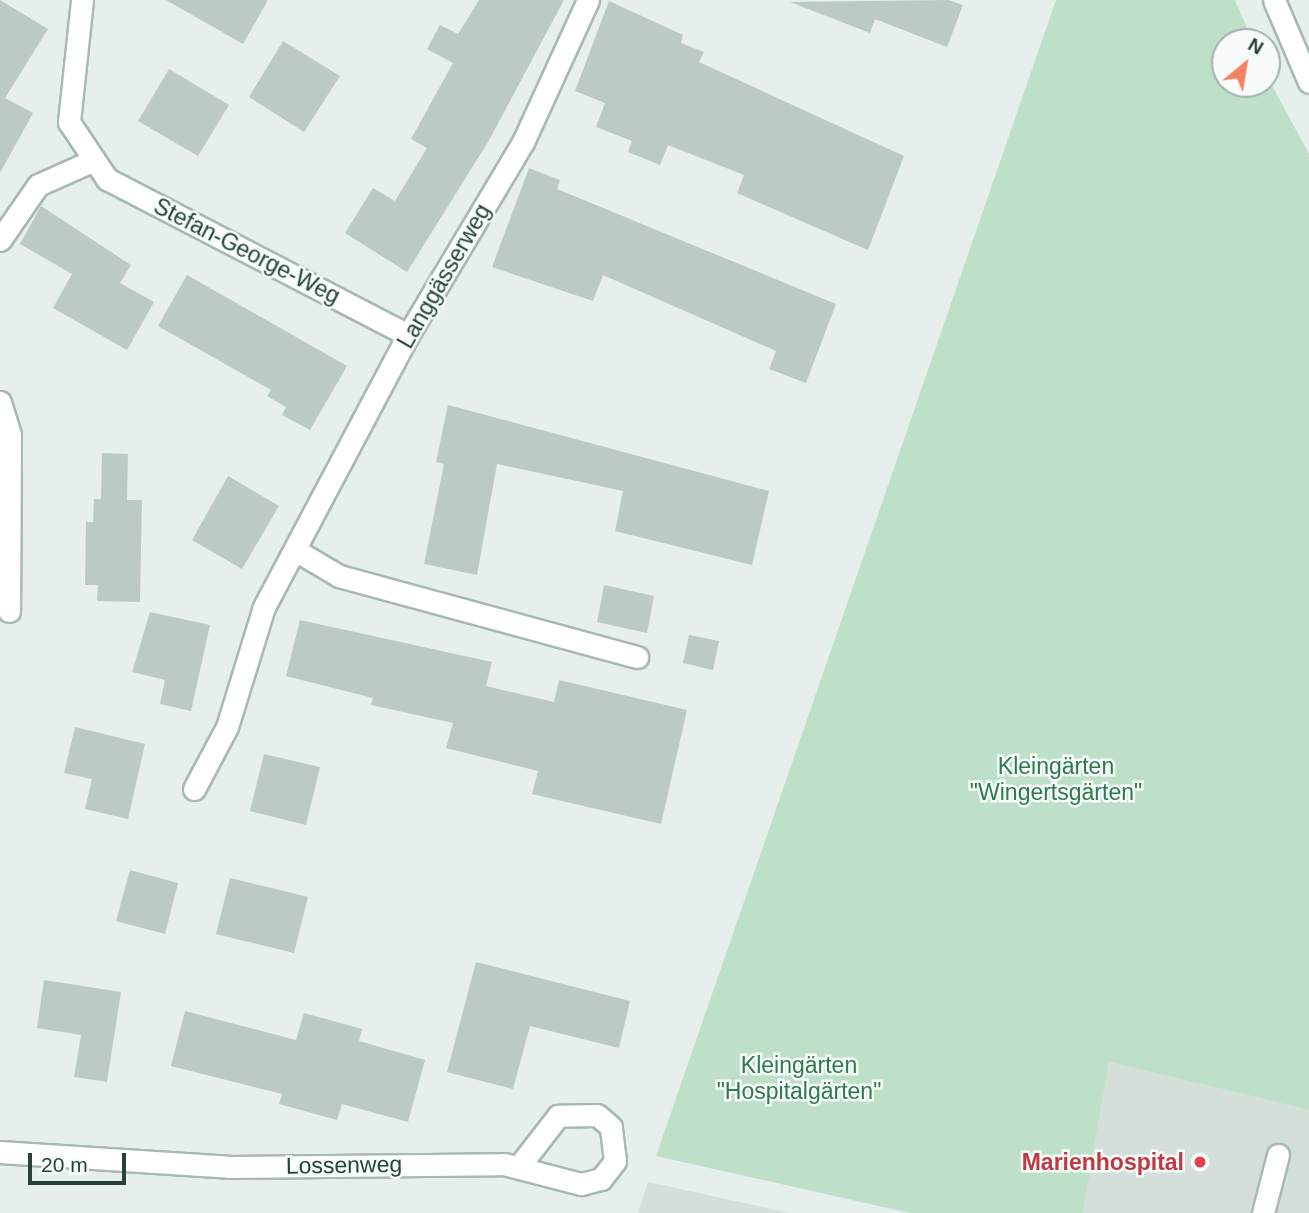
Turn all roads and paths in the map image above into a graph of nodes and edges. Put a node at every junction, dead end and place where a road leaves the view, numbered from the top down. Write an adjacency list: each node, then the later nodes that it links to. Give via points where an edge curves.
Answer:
1 (82, 0): 5 (street, Stefan-George-Weg, via 69,122)
2 (587, 0): 7 (street, Langgässerweg, via 523,142)
3 (1274, 0): 4 (street)
4 (1309, 82)
5 (94, 160): 6 (street, via 38,185); 7 (street, Stefan-George-Weg, via 107,179)
6 (0, 240)
7 (408, 335): 9 (street, Langgässerweg)
8 (0, 402): 10 (street, via 10,435)
9 (295, 550): 11 (street, via 339,576); 12 (street, Langgässerweg, via 264,607 227,727)
10 (9, 611)
11 (637, 657)
12 (194, 789)
13 (0, 1152): 15 (street, Lossenweg, via 229,1167)
14 (1278, 1154): 16 (street)
15 (520, 1165)
16 (1263, 1213)

